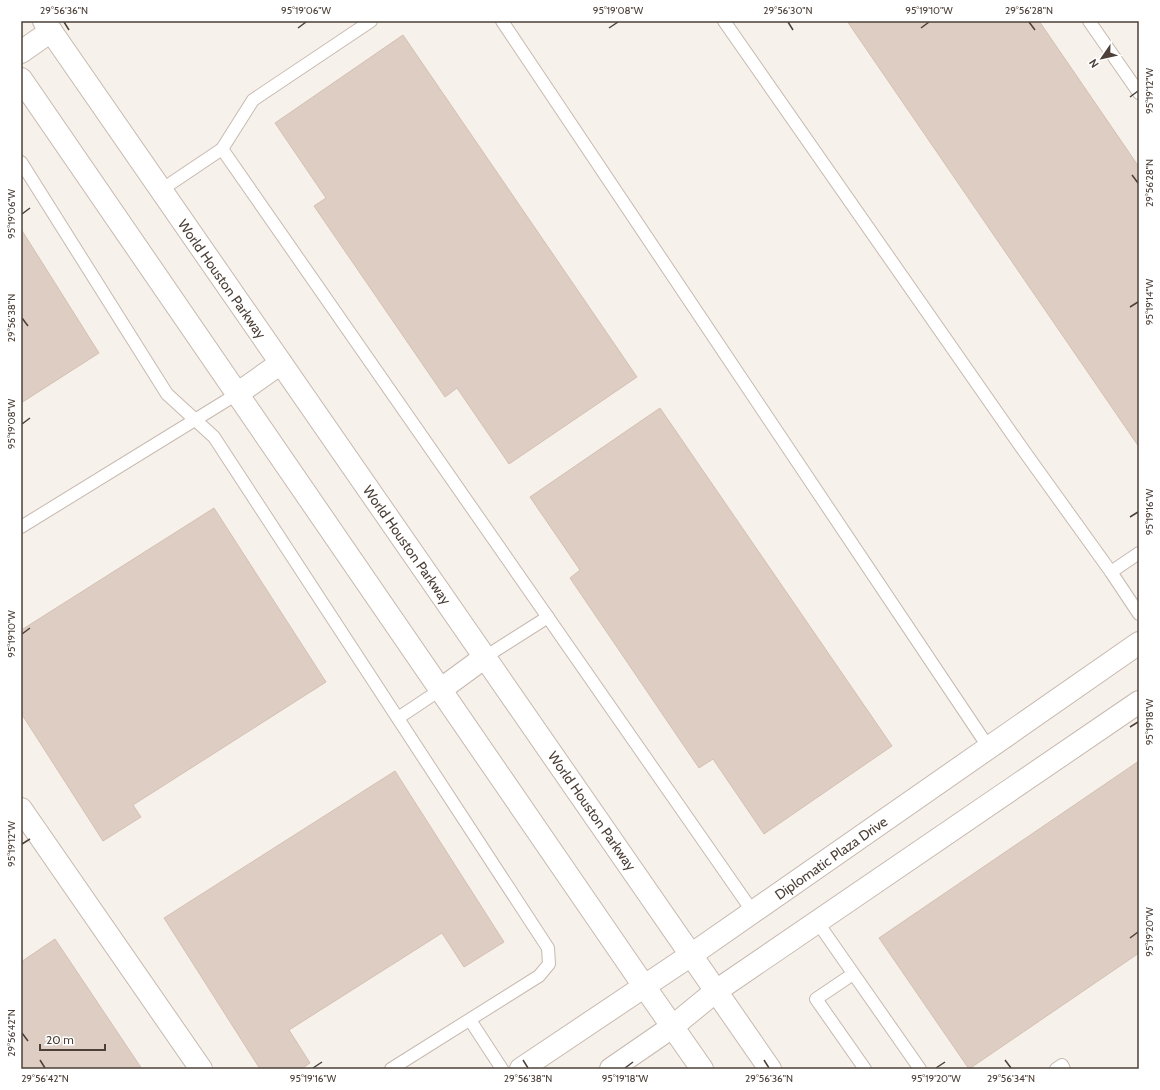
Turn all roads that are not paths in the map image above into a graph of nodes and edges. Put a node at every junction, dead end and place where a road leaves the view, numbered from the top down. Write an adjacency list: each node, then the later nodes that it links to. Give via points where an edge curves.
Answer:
1 (371, 21): 9 (lane, via 253,100)
2 (502, 21): 25 (lane)
3 (724, 21): 17 (lane)
4 (1089, 21): 8 (lane)
5 (47, 26): 6 (street); 11 (street, World Houston Parkway)
6 (21, 52)
7 (21, 79): 13 (street)
8 (1139, 93)
9 (222, 149): 11 (lane); 19 (lane)
10 (21, 162): 14 (lane, via 167,394)
11 (161, 190): 12 (street, World Houston Parkway)
12 (281, 363): 13 (street); 21 (street, World Houston Parkway)
13 (237, 394): 14 (lane); 22 (street)
14 (195, 420): 15 (lane); 24 (lane, via 214,437)
15 (21, 527)
16 (1139, 553): 17 (lane)
17 (1111, 572): 18 (lane)
18 (1139, 614)
19 (548, 617): 21 (lane); 27 (lane)
20 (1139, 643): 25 (street, Diplomatic Plaza Drive)
21 (485, 657): 22 (street); 29 (street, World Houston Parkway)
22 (440, 690): 24 (lane); 31 (street)
23 (1139, 702): 28 (street)
24 (398, 718): 33 (lane, via 548,948 549,964 539,976)
25 (989, 748): 27 (street, Diplomatic Plaza Drive)
26 (21, 810): 35 (street)
27 (754, 912): 29 (street, Diplomatic Plaza Drive)
28 (818, 923): 30 (lane); 32 (street)
29 (691, 955): 31 (street, Diplomatic Plaza Drive); 32 (street, World Houston Parkway)
30 (853, 974): 42 (lane, via 816,1000); 43 (lane)
31 (644, 986): 34 (street); 38 (street, Diplomatic Plaza Drive)
32 (716, 991): 34 (street); 41 (street, World Houston Parkway)
33 (470, 1020): 36 (lane); 37 (lane)
34 (672, 1027): 39 (street); 40 (street)
35 (201, 1069)
36 (391, 1069)
37 (502, 1069)
38 (521, 1069)
39 (611, 1069)
40 (702, 1069)
41 (770, 1069)
42 (865, 1069)
43 (920, 1069)
44 (1056, 1069): 45 (lane, via 1062,1065)
45 (1064, 1069)

